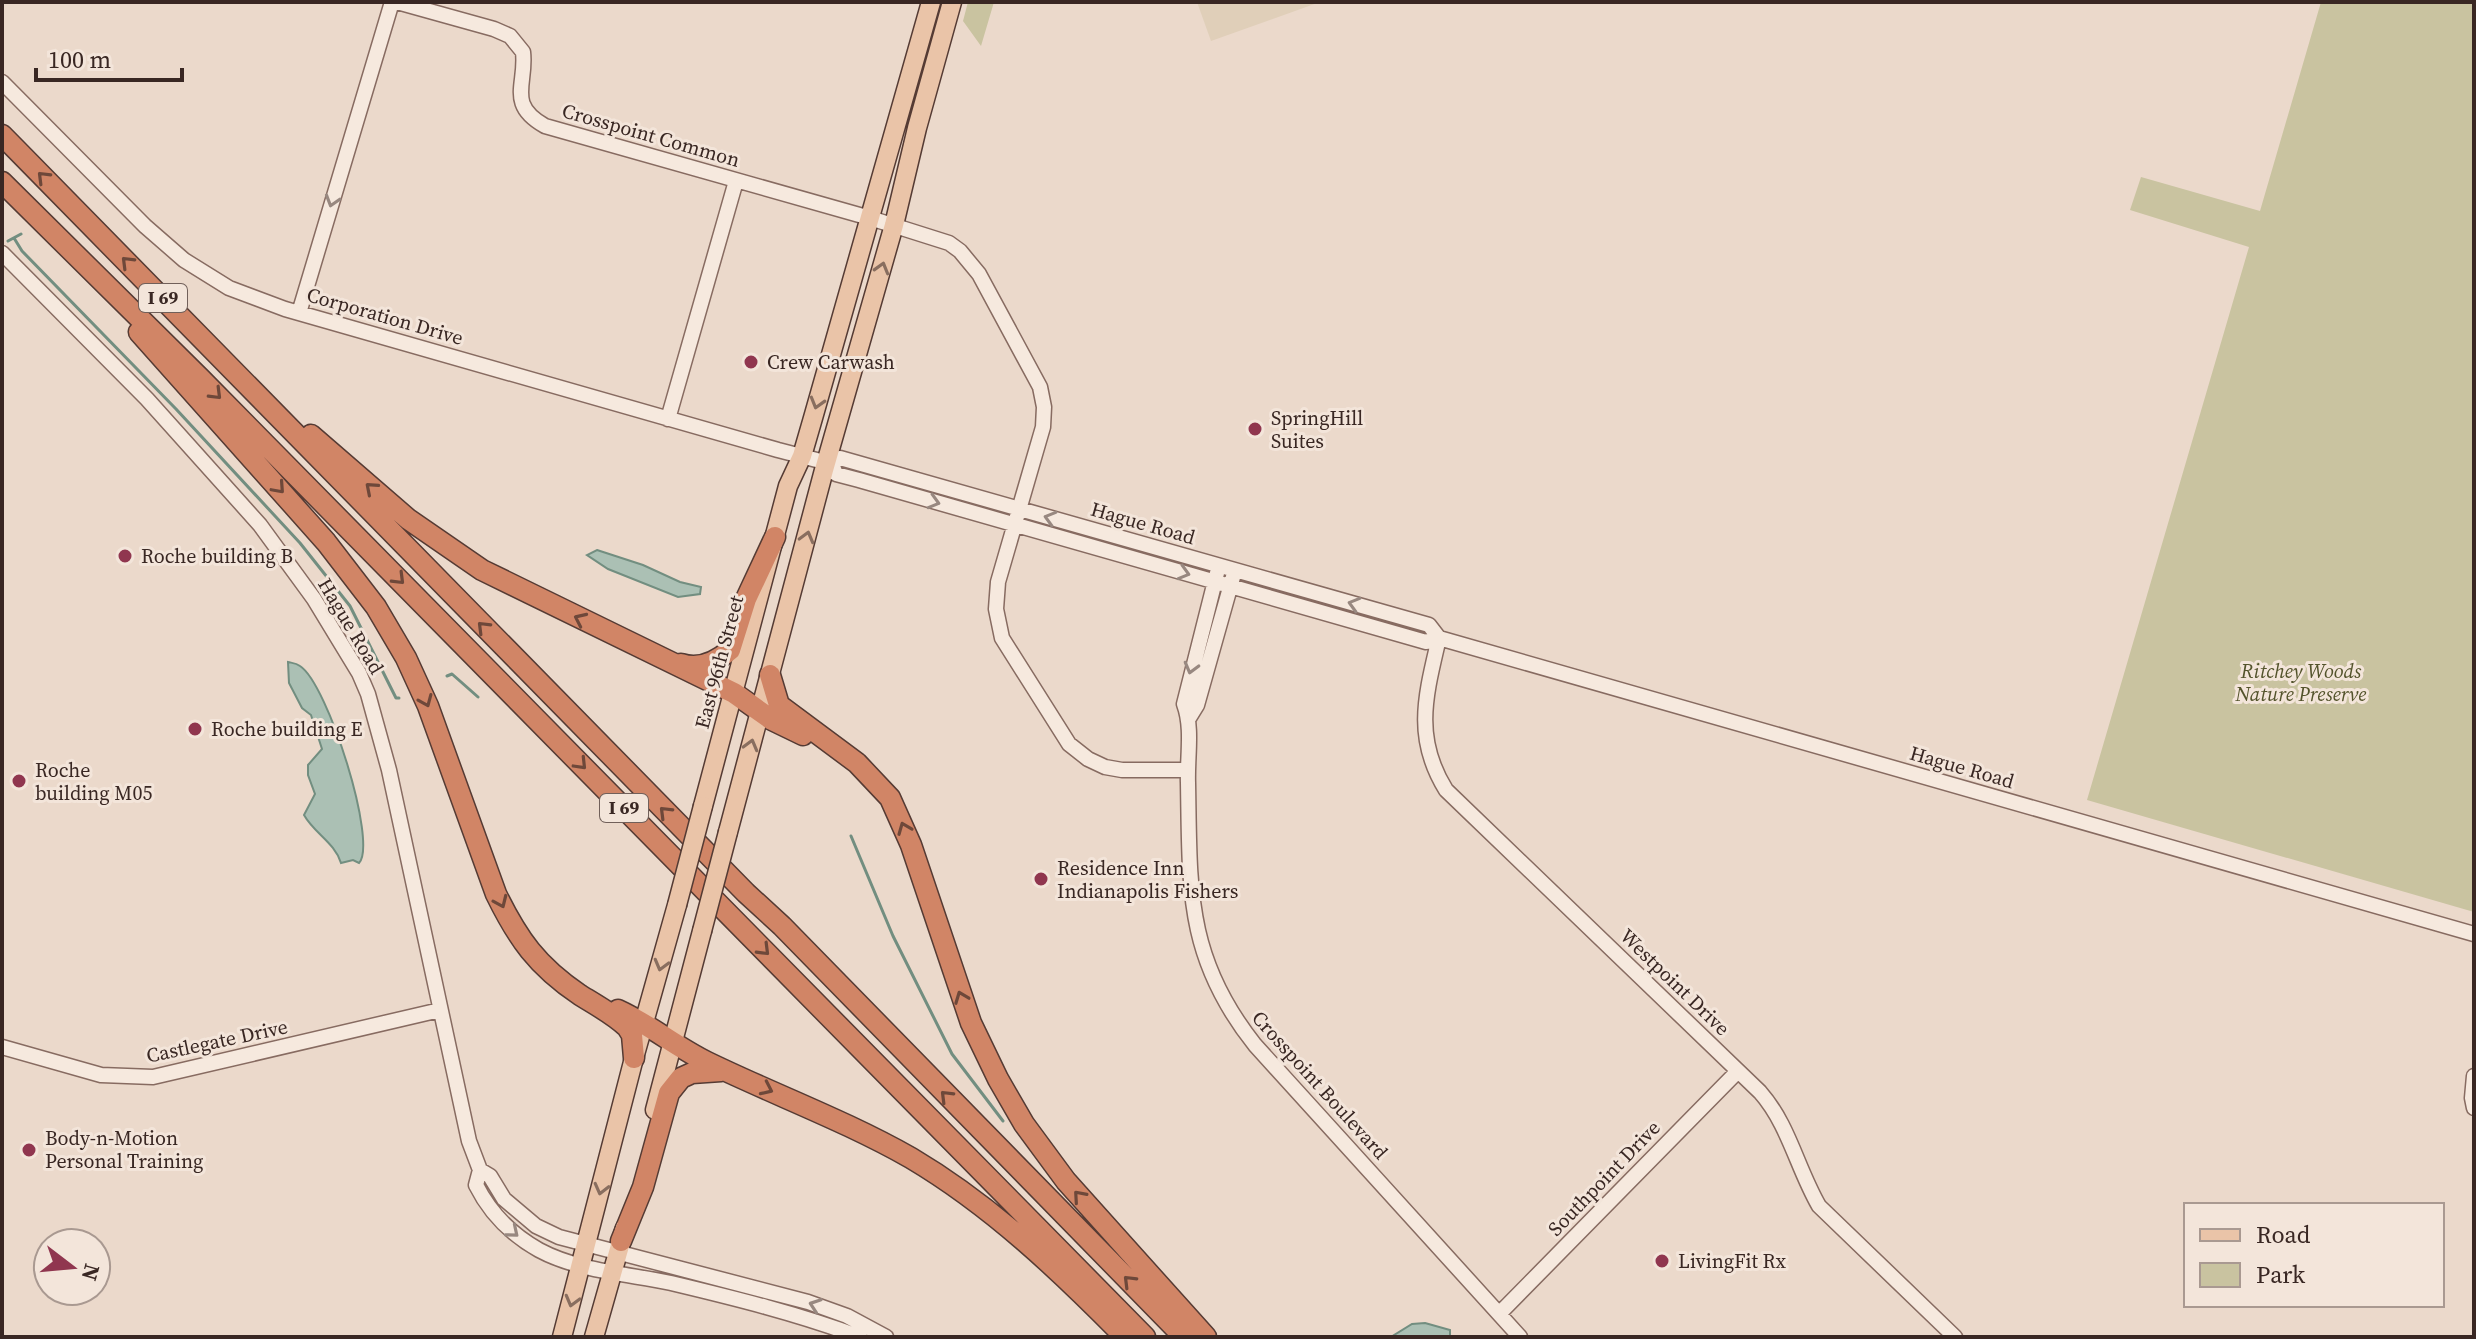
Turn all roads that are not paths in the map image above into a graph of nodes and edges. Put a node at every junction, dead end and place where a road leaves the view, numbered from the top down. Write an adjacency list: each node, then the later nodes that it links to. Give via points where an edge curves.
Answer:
1 (394, 2): 8 (street, Crosspoint Common, via 510,36 523,52 522,104 545,126); 14 (street, Crosspoint Common, one-way to 14)
2 (931, 2): 4 (main road, East 96th Street)
3 (952, 2): 6 (main road, East 96th Street)
4 (914, 60): 6 (main road, via 923,69 915,108); 10 (main road, East 96th Street)
5 (2, 82): 14 (street, Corporation Drive, via 184,260 229,288)
6 (917, 128): 11 (main road, East 96th Street)
7 (2, 135): 15 (highway, I 69, one-way to 7)
8 (736, 181): 10 (street, Crosspoint Common); 16 (street)
9 (2, 182): 13 (highway, I 69)
10 (870, 218): 11 (street, Crosspoint Common); 17 (main road, East 96th Street, one-way to 17)
11 (894, 225): 18 (main road, East 96th Street, one-way to 11); 19 (street, Crosspoint Common, via 960,251 979,274 1040,387 1044,420)
12 (2, 253): 36 (street, Hague Road, via 147,399 260,525 359,673 389,770)
13 (100, 281): 35 (highway, one-way to 35, via 156,354 362,586 417,681 511,925 538,961); 52 (highway, I 69, one-way to 52)
14 (299, 313): 16 (street, Corporation Drive)
15 (241, 377): 27 (highway, one-way to 15, via 513,587 450,550); 53 (highway, I 69, one-way to 15)
16 (668, 419): 17 (street, Corporation Drive)
17 (802, 456): 18 (street, Corporation Drive); 21 (main road, East 96th Street)
18 (829, 464): 19 (street, Hague Road, via 840,458); 20 (street, Hague Road, one-way to 20, via 836,474); 28 (main road, East 96th Street, one-way to 18)
19 (1019, 509): 20 (street, Crosspoint Common); 22 (street, Hague Road, one-way to 19)
20 (1015, 525): 24 (street, Hague Road, one-way to 24); 33 (street, Crosspoint Common, via 997,589 999,629 1069,744 1105,767)
21 (775, 537): 27 (highway, via 746,599 730,650 700,666); 29 (main road, East 96th Street)
22 (1219, 566): 23 (street, Hague Road); 24 (street, Crosspoint Boulevard)
23 (1235, 570): 25 (street, Crosspoint Boulevard); 26 (street, Hague Road, one-way to 23, via 1429,625)
24 (1215, 582): 25 (street, Hague Road); 31 (street, Crosspoint Boulevard, one-way to 31, via 1185,695)
25 (1230, 586): 26 (street, Hague Road, via 1426,642); 31 (street, Crosspoint Boulevard)
26 (1439, 638): 34 (street, Hague Road); 42 (street, Westpoint Drive, via 1424,727 1431,761 1446,790)
27 (671, 662): 29 (highway)
28 (770, 675): 30 (main road, East 96th Street); 32 (highway, via 779,705)
29 (734, 693): 30 (highway); 37 (main road, East 96th Street, one-way to 37, bridge)
30 (761, 712): 32 (highway); 38 (main road, East 96th Street, one-way to 30, bridge)
31 (1189, 718): 33 (street, Crosspoint Boulevard)
32 (823, 740): 54 (highway, one-way to 32, via 1085,1203 1024,1124 971,1023 890,798 857,763)
33 (1187, 770): 46 (street, Crosspoint Boulevard, via 1194,916 1206,962 1226,1005 1255,1045)
34 (2474, 934)
35 (595, 1004): 37 (highway); 40 (highway, via 627,1027)
36 (440, 1010): 39 (street, Castlegate Drive, via 153,1077 101,1075); 45 (street, Hague Road, via 480,1170 536,1226)
37 (645, 1024): 38 (highway); 40 (main road, East 96th Street)
38 (672, 1042): 41 (highway); 45 (main road, East 96th Street)
39 (2, 1047)
40 (634, 1058): 45 (main road, East 96th Street, one-way to 45)
41 (726, 1071): 45 (highway, via 692,1073 669,1093 643,1187); 51 (highway, one-way to 51, via 882,1143 936,1174 1038,1252)
42 (1738, 1071): 46 (street, Southpoint Drive); 56 (street, Westpoint Drive, via 1774,1108 1819,1206)
43 (2474, 1076): 44 (street)
44 (2474, 1108)
45 (603, 1257): 47 (main road, East 96th Street, one-way to 47); 48 (main road, East 96th Street); 49 (street); 50 (street, one-way to 45, via 808,1302)
46 (1499, 1314): 55 (street, Crosspoint Boulevard)
47 (562, 1337)
48 (594, 1337)
49 (860, 1337)
50 (886, 1337)
51 (1125, 1337)
52 (1145, 1337)
53 (1184, 1337)
54 (1206, 1337)
55 (1520, 1337)
56 (1955, 1337)

